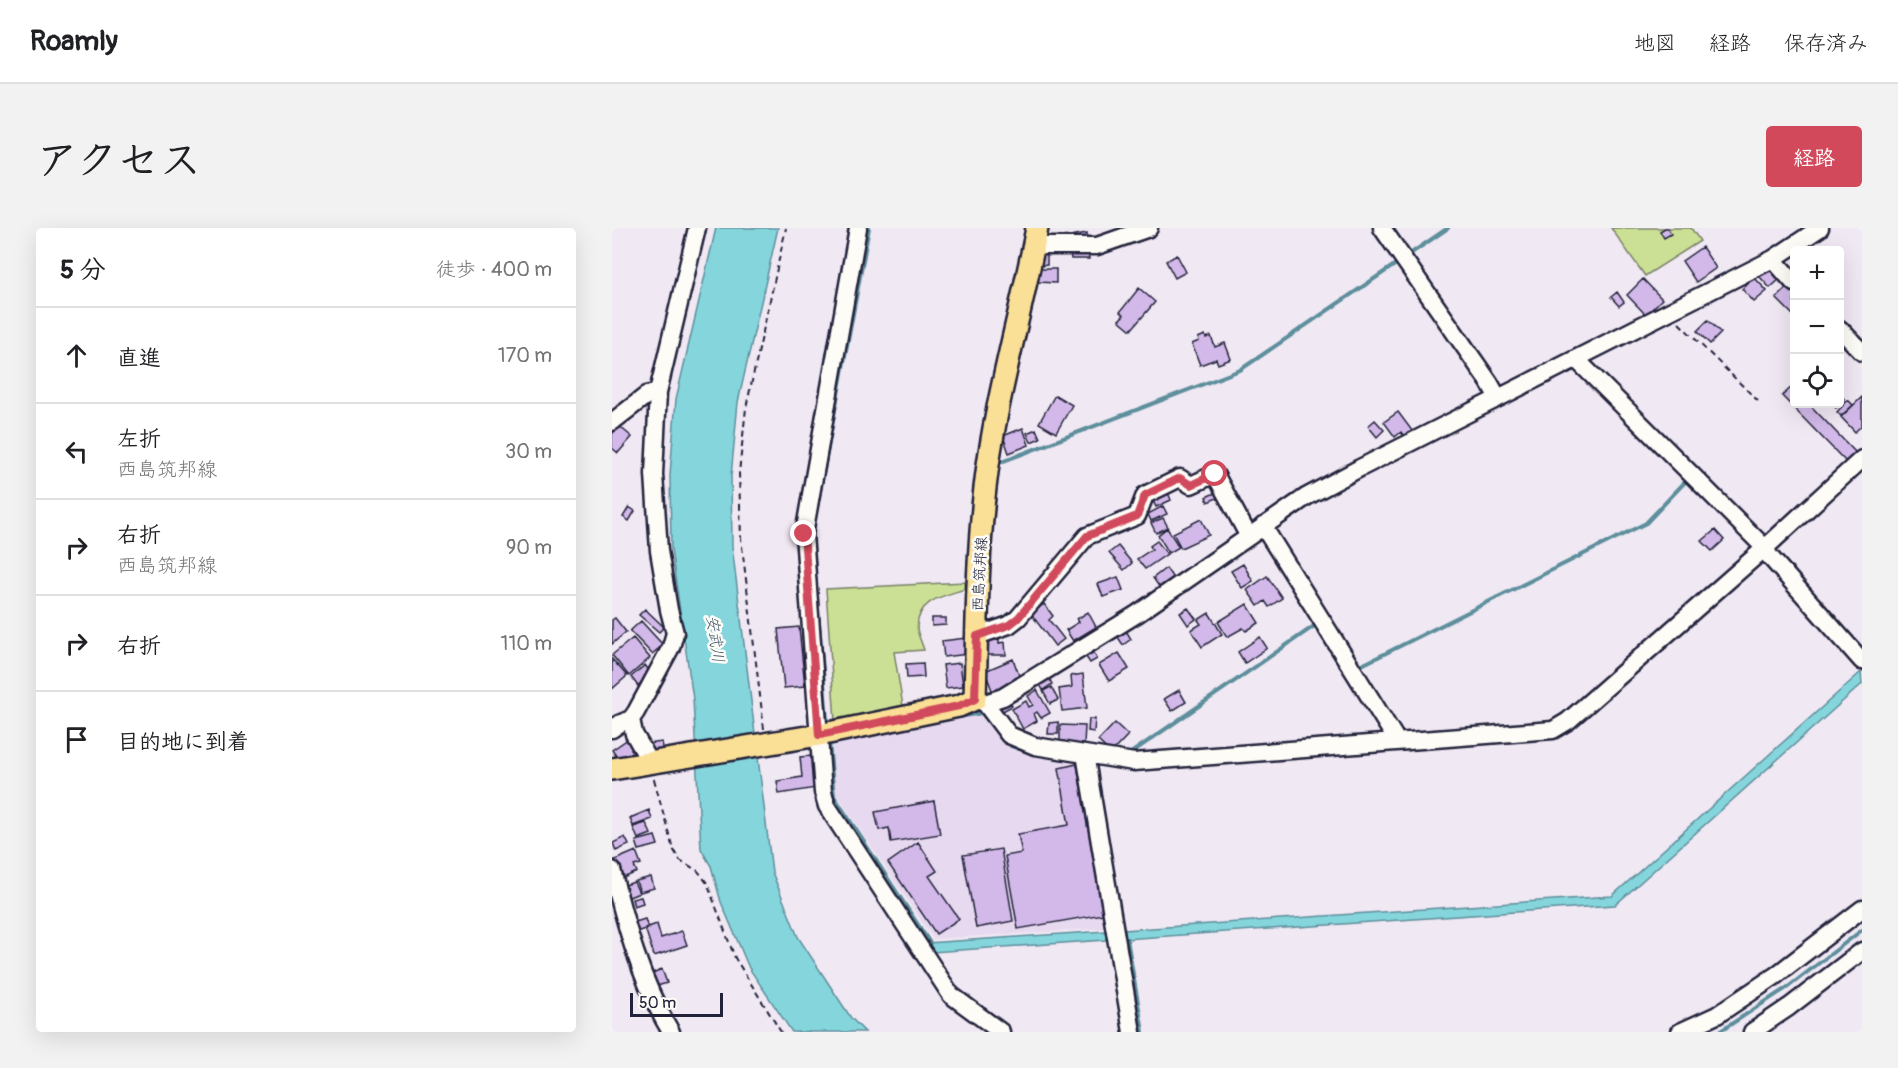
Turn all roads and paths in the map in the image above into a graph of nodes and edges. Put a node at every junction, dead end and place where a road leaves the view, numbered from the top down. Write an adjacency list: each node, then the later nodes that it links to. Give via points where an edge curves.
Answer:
1 (697, 228): 14 (street)
2 (786, 228): 29 (path, via 746,408 740,473 741,538)
3 (858, 228): 27 (street, via 804,534)
4 (1149, 228): 7 (street, via 1097,246)
5 (1382, 228): 15 (street)
6 (1821, 228): 8 (street)
7 (1034, 233): 22 (main road, 西島筑邦線, via 985,488)
8 (1773, 259): 9 (street); 10 (street)
9 (1790, 278)
10 (1669, 312): 13 (street); 16 (path)
11 (1844, 334): 12 (street)
12 (1862, 352)
13 (1576, 359): 15 (street); 21 (street)
14 (658, 392): 17 (street, via 647,395); 25 (street, via 654,485 659,551 675,633)
15 (1498, 398): 19 (street, via 1342,477)
16 (1761, 404)
17 (612, 422)
18 (1862, 459): 21 (street)
19 (1263, 526): 20 (street); 28 (street, via 1394,736)
20 (1248, 535): 22 (street, via 1215,474 1191,485 1180,478 1145,495 1137,516 1087,536 1018,618); 24 (street, via 1137,614 1003,697)
21 (1765, 549): 23 (street); 28 (street, via 1553,730)
22 (977, 636): 24 (main road, 西島筑邦線)
23 (1862, 661)
24 (980, 701): 27 (main road); 30 (street, via 1009,735 1035,746)
25 (631, 719): 26 (street); 31 (street, via 634,734)
26 (612, 729)
27 (819, 735): 29 (main road); 38 (street, via 827,806 951,995)
28 (1394, 742): 30 (street, via 1134,762)
29 (766, 744): 31 (main road)
30 (1085, 754): 39 (street)
31 (650, 762): 32 (main road); 37 (path, via 673,849 707,883 735,958)
32 (612, 769)
33 (612, 870): 36 (street, via 623,916 649,990)
34 (1862, 909): 40 (street, via 1775,976 1717,1015)
35 (1862, 951): 41 (street)
36 (671, 1032)
37 (781, 1032)
38 (1000, 1032)
39 (1132, 1032)
40 (1680, 1032)
41 (1752, 1032)

